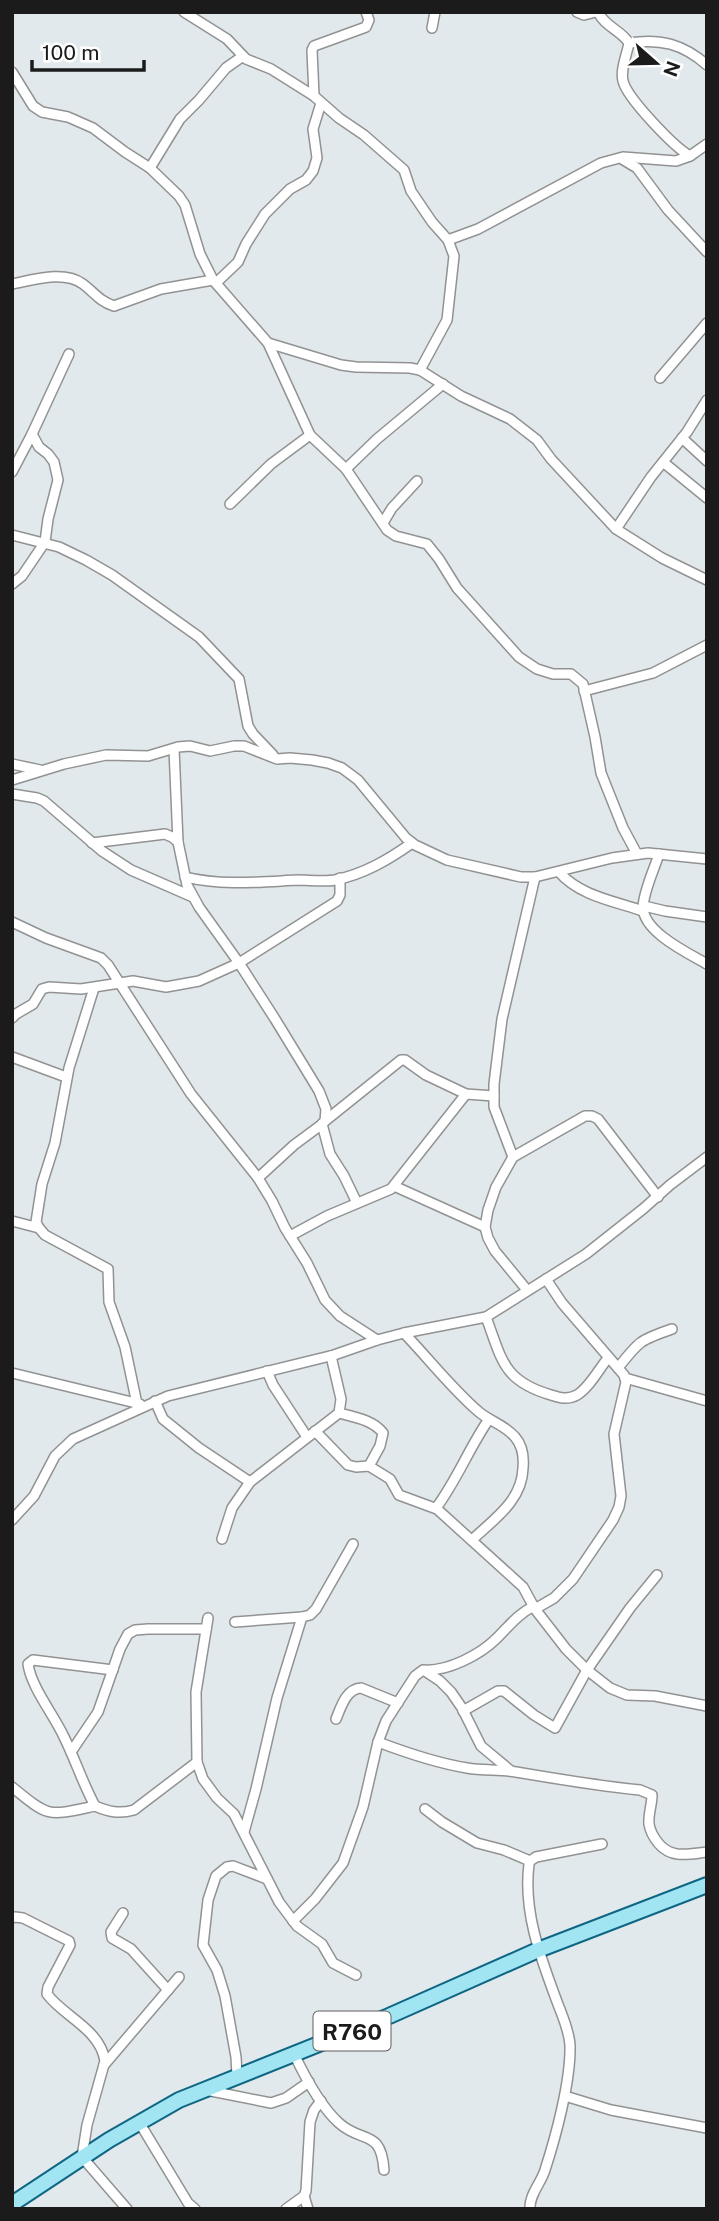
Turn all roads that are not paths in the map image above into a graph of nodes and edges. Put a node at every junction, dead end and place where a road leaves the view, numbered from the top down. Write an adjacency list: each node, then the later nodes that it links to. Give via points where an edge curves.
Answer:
1 (184, 12): 8 (street, via 227,39)
2 (366, 12): 11 (street, via 366,27 314,46)
3 (435, 12): 6 (street)
4 (577, 12): 5 (street)
5 (597, 12): 7 (street)
6 (432, 28)
7 (629, 43): 9 (street, via 665,42); 13 (street, via 624,86 657,128)
8 (243, 56): 11 (street); 15 (street, via 226,68 180,119)
9 (707, 65)
10 (12, 72): 15 (street, via 33,106 82,122)
11 (317, 99): 16 (street, via 400,164 419,204); 18 (street, via 313,171 265,214 238,262)
12 (707, 144): 13 (street)
13 (690, 156): 14 (street, via 676,161)
14 (620, 158): 16 (street, via 601,163); 17 (street, via 637,168)
15 (150, 168): 18 (street, via 184,205 195,242)
16 (449, 240): 23 (street, via 455,265 447,320)
17 (707, 252)
18 (215, 281): 19 (street, via 161,289 114,306 68,278); 21 (street)
19 (12, 284)
20 (707, 323): 24 (street)
21 (268, 343): 23 (street, via 341,365); 28 (street)
22 (69, 354): 27 (street)
23 (420, 370): 25 (street)
24 (660, 378)
25 (443, 384): 32 (street); 38 (street, via 528,432)
26 (707, 400): 29 (street)
27 (32, 434): 33 (street); 40 (street, via 57,471)
28 (310, 435): 32 (street); 36 (street, via 271,464)
29 (682, 438): 30 (street); 31 (street)
30 (707, 461)
31 (663, 462): 35 (street); 38 (street)
32 (346, 469): 37 (street)
33 (12, 472)
34 (417, 481): 37 (street)
35 (707, 498)
36 (230, 504)
37 (383, 523): 44 (street, via 396,536 427,544 457,588 519,657 537,669 570,674 583,684)
38 (616, 529): 41 (street)
39 (12, 534): 40 (street)
40 (45, 542): 42 (street); 46 (street, via 111,575 200,637 239,679 248,726)
41 (707, 580)
42 (12, 584)
43 (707, 645): 44 (street, via 653,673)
44 (584, 691): 54 (street, via 601,773)
45 (174, 749): 46 (street, via 190,746 210,751 244,746); 48 (street, via 148,756 106,755); 51 (street)
46 (277, 759): 53 (street, via 312,760 342,768 358,780)
47 (12, 764): 48 (street)
48 (41, 771): 49 (street)
49 (12, 780)
50 (12, 794): 52 (street, via 44,802)
51 (178, 842): 52 (street, via 165,834); 58 (street)
52 (92, 843): 61 (street, via 131,870)
53 (412, 843): 59 (street, via 447,860); 60 (street, via 389,860)
54 (637, 854): 55 (street); 57 (street)
55 (659, 854): 56 (street); 62 (street)
56 (707, 859)
57 (559, 872): 59 (street); 62 (street, via 583,891)
58 (185, 877): 60 (street, via 251,884); 61 (street)
59 (535, 877): 73 (street, via 502,1019)
60 (340, 878): 65 (street, via 337,901)
61 (194, 898): 65 (street)
62 (643, 908): 63 (street); 66 (street, via 655,930)
63 (707, 917)
64 (12, 922): 67 (street, via 101,958)
65 (239, 963): 67 (street, via 178,986); 74 (street, via 319,1091 326,1109)
66 (707, 964)
67 (119, 984): 68 (street); 77 (street, via 191,1094)
68 (94, 988): 69 (street, via 41,989 33,1004); 71 (street)
69 (12, 1018)
70 (12, 1057): 71 (street)
71 (66, 1077): 83 (street, via 37,1211)
72 (466, 1094): 73 (street); 74 (street, via 401,1060); 78 (street)
73 (494, 1096): 75 (street, via 498,1122)
74 (323, 1123): 77 (street); 80 (street, via 326,1146)
75 (513, 1157): 79 (street, via 592,1116); 82 (street, via 496,1187)
76 (707, 1157): 79 (street)
77 (258, 1178): 84 (street)
78 (394, 1186): 80 (street); 82 (street)
79 (658, 1197): 85 (street)
80 (357, 1203): 84 (street)
81 (12, 1221): 83 (street)
82 (485, 1227): 86 (street, via 495,1251)
83 (39, 1228): 99 (street, via 108,1269 109,1302)
84 (290, 1236): 90 (street, via 325,1300 340,1316)
85 (546, 1279): 86 (street); 92 (street)
86 (527, 1290): 87 (street)
87 (486, 1317): 89 (street); 92 (street, via 507,1368 533,1390 569,1398 578,1394)
88 (672, 1329): 93 (street, via 636,1345)
89 (404, 1333): 90 (street); 101 (street)
90 (377, 1340): 91 (street)
91 (331, 1356): 94 (street); 100 (street, via 341,1399)
92 (608, 1358): 93 (street)
93 (618, 1368): 96 (street)
94 (267, 1371): 97 (street); 102 (street)
95 (12, 1373): 99 (street)
96 (625, 1378): 98 (street); 111 (street, via 614,1434 620,1507 573,1579 554,1598)
97 (155, 1401): 99 (street); 104 (street, via 170,1425)
98 (707, 1401)
99 (141, 1405): 106 (street, via 65,1445 34,1496)
100 (338, 1413): 102 (street); 103 (street, via 369,1422 383,1433)
101 (489, 1419): 105 (street); 108 (street, via 516,1438 523,1481 512,1502)
102 (311, 1434): 103 (street, via 348,1465); 104 (street)
103 (369, 1466): 105 (street, via 390,1479 399,1494)
104 (250, 1482): 107 (street, via 232,1508)
105 (436, 1508): 108 (street)
106 (12, 1520)
107 (222, 1539)
108 (472, 1540): 111 (street, via 523,1587)
109 (353, 1544): 112 (street, via 316,1609)
110 (657, 1575): 118 (street)
111 (535, 1608): 117 (street, via 518,1616 486,1648 444,1668); 118 (street)
112 (302, 1617): 114 (street); 130 (street)
113 (208, 1618): 115 (street)
114 (235, 1622)
115 (206, 1629): 116 (street, via 131,1631); 125 (street, via 196,1692)
116 (113, 1670): 124 (street, via 98,1712); 124 (street, via 33,1660 28,1664)
117 (423, 1670): 119 (street); 121 (street, via 451,1692)
118 (587, 1670): 120 (street, via 620,1693); 121 (street, via 555,1728 503,1691)
119 (398, 1703): 122 (street, via 355,1688); 123 (street)
120 (707, 1706)
121 (463, 1711): 126 (street, via 481,1745)
122 (336, 1720)
123 (379, 1742): 126 (street, via 465,1768); 138 (street, via 348,1852 336,1873)
124 (71, 1752): 128 (street)
125 (197, 1762): 128 (street, via 134,1810 108,1812); 130 (street, via 204,1779)
126 (512, 1771): 132 (street, via 649,1793 649,1826 666,1852)
127 (12, 1787): 128 (street, via 48,1813)
128 (95, 1806)
129 (425, 1809): 133 (street, via 477,1843)
130 (244, 1832): 134 (street)
131 (602, 1844): 133 (street)
132 (707, 1852)
133 (530, 1861): 139 (street, via 528,1899)
134 (267, 1879): 138 (street); 145 (street, via 227,1867 216,1876 208,1900 202,1945 225,1996)
135 (707, 1885): 139 (main road, R760)
136 (123, 1913): 142 (street, via 112,1938 131,1949)
137 (12, 1919): 144 (street, via 23,1918 69,1941 47,1994 92,2035 103,2051)
138 (293, 1921): 140 (street, via 322,1944 333,1963)
139 (538, 1950): 143 (main road, R760); 148 (street, via 570,2044)
140 (356, 1975)
141 (179, 1977): 142 (street)
142 (168, 1990): 144 (street)
143 (294, 2054): 145 (main road, R760); 146 (street)
144 (104, 2065): 152 (street)
145 (237, 2076): 147 (main road, R760)
146 (309, 2082): 147 (street, via 271,2103); 149 (street)
147 (201, 2090): 150 (main road, R760)
148 (565, 2096): 151 (street, via 611,2110); 160 (street)
149 (321, 2101): 153 (street, via 340,2124 376,2143); 154 (street, via 310,2122)
150 (139, 2122): 152 (main road, R760); 157 (street)
151 (707, 2128)
152 (82, 2157): 155 (main road, R760); 156 (street)
153 (384, 2170)
154 (304, 2196): 158 (street); 159 (street)
155 (12, 2204)
156 (127, 2209)
157 (195, 2209)
158 (286, 2209)
159 (308, 2209)
160 (530, 2209)

